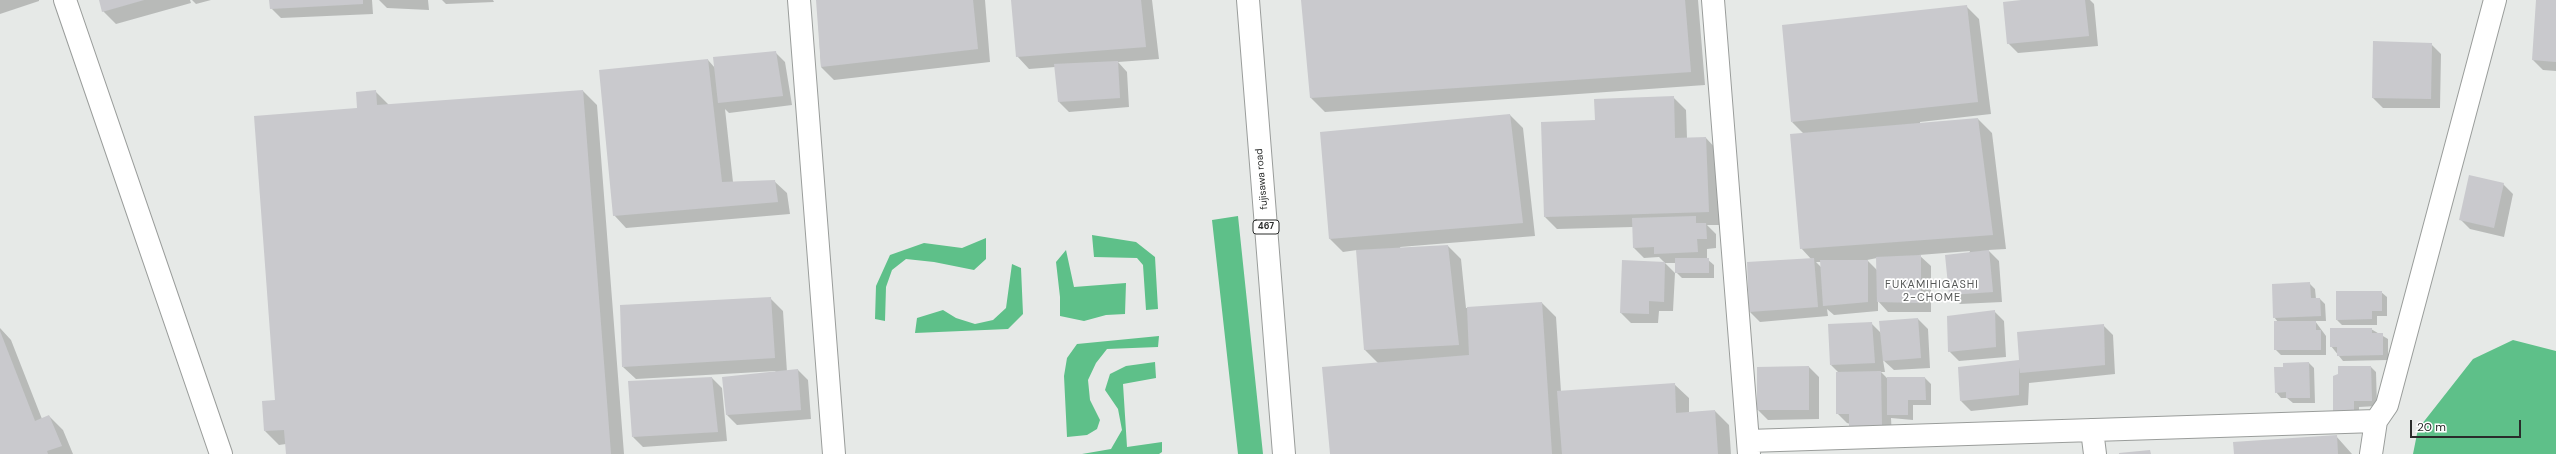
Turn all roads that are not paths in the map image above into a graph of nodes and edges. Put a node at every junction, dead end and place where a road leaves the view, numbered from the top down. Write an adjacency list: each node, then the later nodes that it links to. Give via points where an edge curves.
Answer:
1 (66, 0): 9 (main road)
2 (799, 0): 10 (main road)
3 (1248, 0): 11 (main road, fujisawa road / 467)
4 (1713, 0): 8 (main road)
5 (2495, 0): 6 (main road, via 2387,405)
6 (2376, 421): 7 (main road); 13 (main road)
7 (2092, 430): 8 (main road); 12 (main road)
8 (1749, 448)
9 (221, 454)
10 (834, 454)
11 (1284, 454)
12 (2094, 454)
13 (2371, 454)

